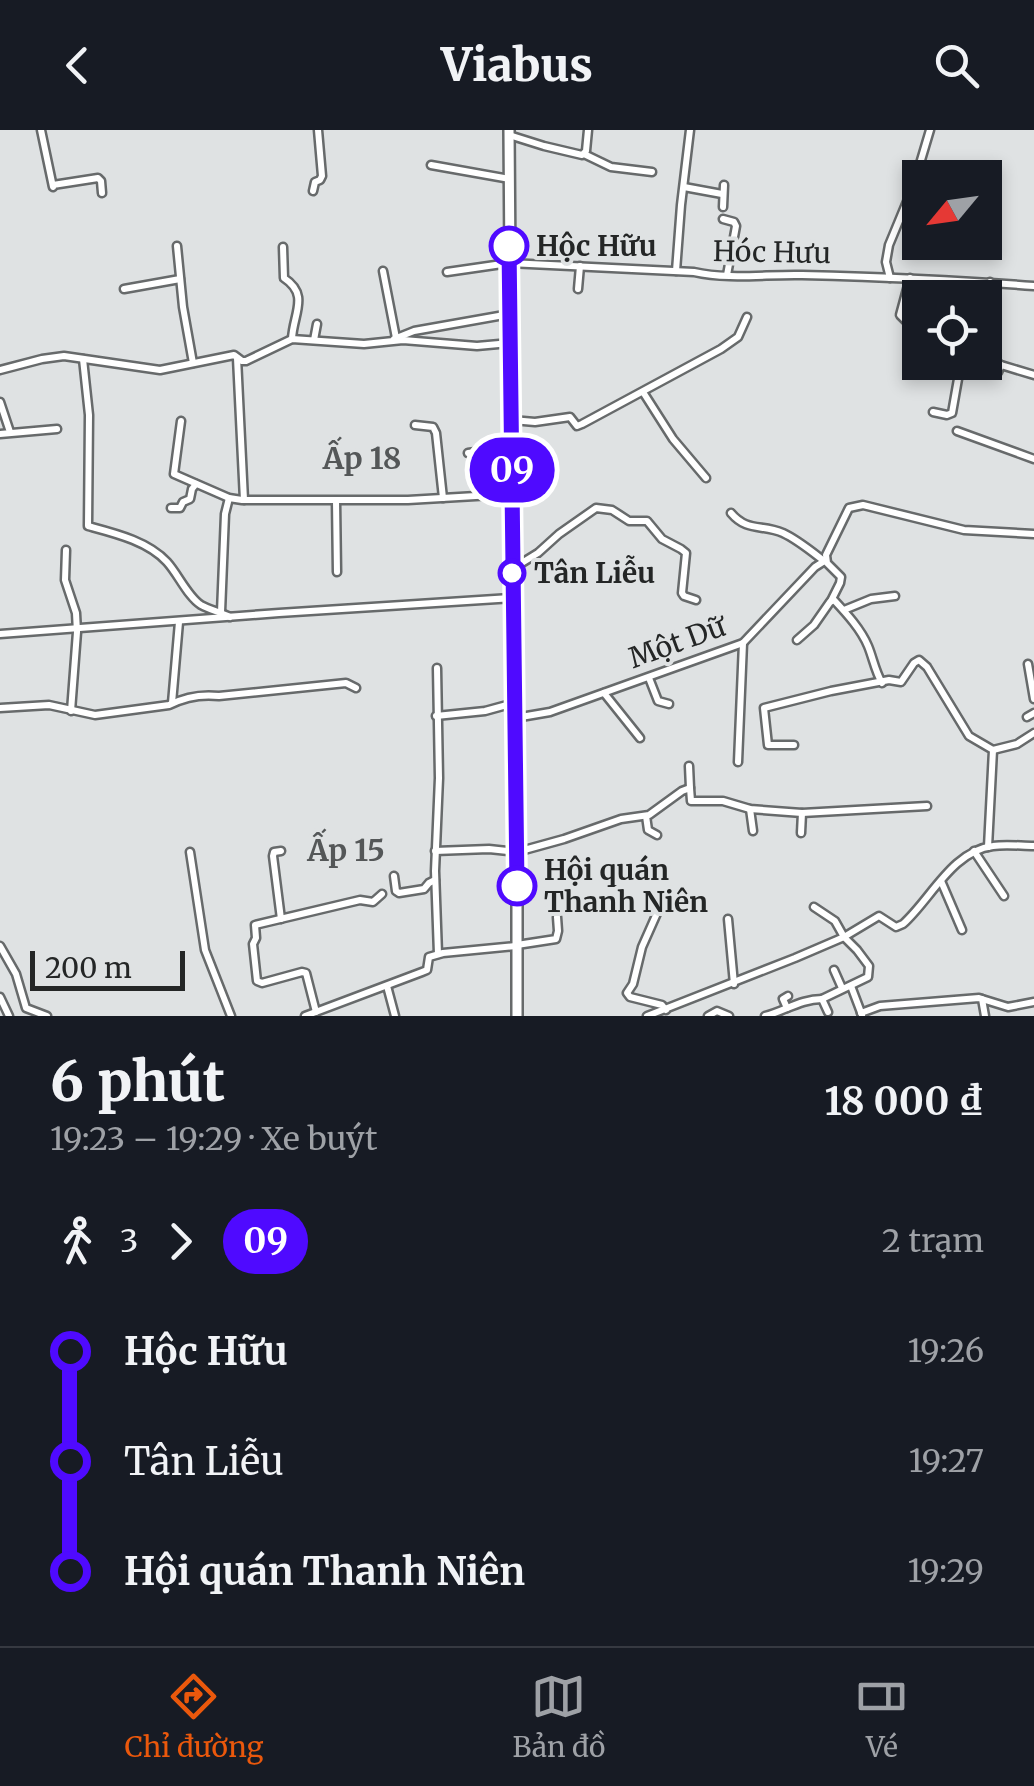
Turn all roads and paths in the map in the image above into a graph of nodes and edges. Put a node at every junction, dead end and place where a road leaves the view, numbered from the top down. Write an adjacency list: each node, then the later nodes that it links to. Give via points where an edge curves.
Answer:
1 (40, 130): 13 (street, via 53,187 98,178)
2 (318, 130): 12 (street, via 322,176)
3 (588, 130): 7 (street)
4 (690, 130): 11 (street)
5 (930, 130): 24 (street, via 914,188 888,244)
6 (509, 132): 7 (street); 10 (main road)
7 (584, 154): 9 (street, via 611,168)
8 (430, 165): 10 (street)
9 (652, 172)
10 (510, 179): 18 (main road)
11 (684, 187): 14 (street, via 723,189); 21 (street)
12 (313, 191)
13 (102, 193)
14 (723, 207)
15 (723, 220): 23 (street, via 736,226)
16 (177, 246): 26 (street)
17 (283, 247): 35 (street, via 284,278 298,298)
18 (509, 263): 19 (street, Hóc Hưu); 22 (street, Hóc Hưu); 32 (main road)
19 (580, 266): 21 (street, Hóc Hưu); 31 (street)
20 (383, 271): 36 (street)
21 (676, 271): 23 (street, Hóc Hưu)
22 (447, 272)
23 (727, 276): 24 (street, Hóc Hưu)
24 (890, 278): 25 (street, Hóc Hưu)
25 (910, 278): 27 (street, Hóc Hưu)
26 (180, 279): 30 (street); 41 (street)
27 (950, 280)
28 (1002, 283): 29 (street, Hóc Hưu)
29 (1034, 286)
30 (124, 288)
31 (578, 289)
32 (510, 314): 36 (street); 38 (main road)
33 (748, 317): 46 (street, via 738,337)
34 (317, 324): 37 (street)
35 (292, 339): 37 (street); 39 (street, via 255,358)
36 (395, 339): 37 (street); 38 (street)
37 (314, 340)
38 (510, 343): 49 (main road)
39 (238, 358): 41 (street); 64 (street)
40 (83, 359): 41 (street, via 160,370); 43 (street, via 64,356); 78 (street, via 88,526 160,556 198,604)
41 (193, 363)
42 (1002, 369): 44 (street)
43 (0, 370)
44 (1034, 375)
45 (957, 380): 48 (street, via 952,413)
46 (644, 392): 49 (street, via 577,426 570,417); 59 (street)
47 (0, 402): 54 (street)
48 (933, 412)
49 (512, 420): 56 (main road)
50 (180, 421): 60 (street, via 174,474)
51 (415, 425): 63 (street, via 434,427)
52 (57, 430): 54 (street)
53 (957, 431): 58 (street)
54 (10, 432): 55 (street)
55 (0, 434)
56 (512, 447): 57 (street); 61 (main road)
57 (468, 454)
58 (1034, 459)
59 (706, 478)
60 (196, 484): 62 (street); 66 (street, via 180,508)
61 (512, 494): 63 (street); 71 (main road)
62 (229, 498): 64 (street); 78 (street)
63 (443, 498): 65 (street)
64 (244, 500): 65 (street)
65 (336, 501): 72 (street)
66 (171, 508)
67 (731, 513): 70 (street, via 747,526 788,535)
68 (1034, 534): 70 (street, via 964,530 863,504 850,508)
69 (66, 550): 81 (street, via 64,580)
70 (825, 560): 76 (street, via 841,577); 84 (street, Một Dữ)
71 (512, 569): 74 (main road); 75 (street, via 596,508 608,508 630,521 648,521 662,540 686,553 682,593)
72 (338, 572)
73 (895, 596): 77 (street)
74 (512, 598): 79 (street); 93 (main road)
75 (696, 600)
76 (831, 601): 77 (street); 83 (street)
77 (844, 610): 88 (street)
78 (221, 612): 79 (street)
79 (231, 617): 80 (street)
80 (179, 622): 81 (street); 92 (street)
81 (76, 628): 82 (street); 96 (street)
82 (0, 634)
83 (797, 640)
84 (743, 644): 87 (street, Một Dữ); 103 (street)
85 (1028, 664): 91 (street)
86 (437, 668): 97 (street)
87 (650, 678): 90 (street, Một Dữ); 94 (street, via 658,701)
88 (882, 683): 101 (street, via 764,708 768,745); 102 (street, via 900,682 919,660 969,736)
89 (356, 688): 92 (street, via 346,683)
90 (604, 694): 98 (street, Một Dữ); 100 (street)
91 (1034, 698)
92 (172, 703): 96 (street, via 95,716)
93 (515, 703): 97 (street); 98 (main road)
94 (669, 704)
95 (0, 708): 96 (street, via 49,705)
96 (71, 711)
97 (436, 716): 116 (street)
98 (515, 718): 119 (main road)
99 (1034, 733): 102 (street)
100 (640, 738)
101 (794, 745)
102 (994, 750): 114 (street)
103 (738, 762)
104 (689, 766): 105 (street)
105 (690, 788): 107 (street, via 690,801); 109 (street)
106 (927, 806): 108 (street)
107 (750, 810): 108 (street); 110 (street)
108 (802, 813): 111 (street)
109 (646, 816): 112 (street); 119 (street)
110 (753, 831)
111 (802, 834)
112 (657, 836)
113 (1034, 846): 114 (street)
114 (988, 847): 117 (street)
115 (281, 851): 128 (street, via 273,856)
116 (436, 851): 119 (street); 121 (street)
117 (974, 851): 122 (street); 124 (street)
118 (190, 852): 152 (street, via 205,950)
119 (517, 852): 133 (main road)
120 (394, 876): 121 (street, via 399,894)
121 (435, 880): 134 (street)
122 (940, 881): 130 (street); 131 (street, via 903,924 896,927 879,916)
123 (382, 894): 128 (street, via 373,902)
124 (1004, 896)
125 (662, 902): 146 (street, via 626,993)
126 (814, 907): 131 (street)
127 (556, 918): 133 (street, via 556,939)
128 (281, 919): 147 (street, via 255,925 258,982 306,973)
129 (728, 919): 136 (street)
130 (962, 930)
131 (844, 936): 136 (street); 138 (street, via 869,968 868,977)
132 (0, 946): 151 (street, via 26,1008)
133 (516, 946): 134 (street); 155 (main road)
134 (438, 954): 137 (street, via 429,957 427,970)
135 (834, 970): 139 (street)
136 (734, 984): 146 (street)
137 (387, 986): 147 (street); 154 (street)
138 (851, 986): 139 (street); 149 (street)
139 (842, 988): 142 (street)
140 (788, 996): 145 (street)
141 (0, 997): 150 (street)
142 (822, 999): 145 (street); 148 (street)
143 (982, 999): 144 (street, via 1008,1007); 149 (street, via 880,1006); 160 (street)
144 (1034, 1002)
145 (787, 1008): 159 (street)
146 (666, 1010): 156 (street)
147 (316, 1012): 153 (street)
148 (828, 1012)
149 (862, 1014)
150 (9, 1016)
151 (46, 1016)
152 (231, 1016)
153 (305, 1016)
154 (396, 1016)
155 (517, 1016)
156 (648, 1016)
157 (708, 1016): 158 (street)
158 (729, 1016)
159 (765, 1016)
160 (985, 1016)

